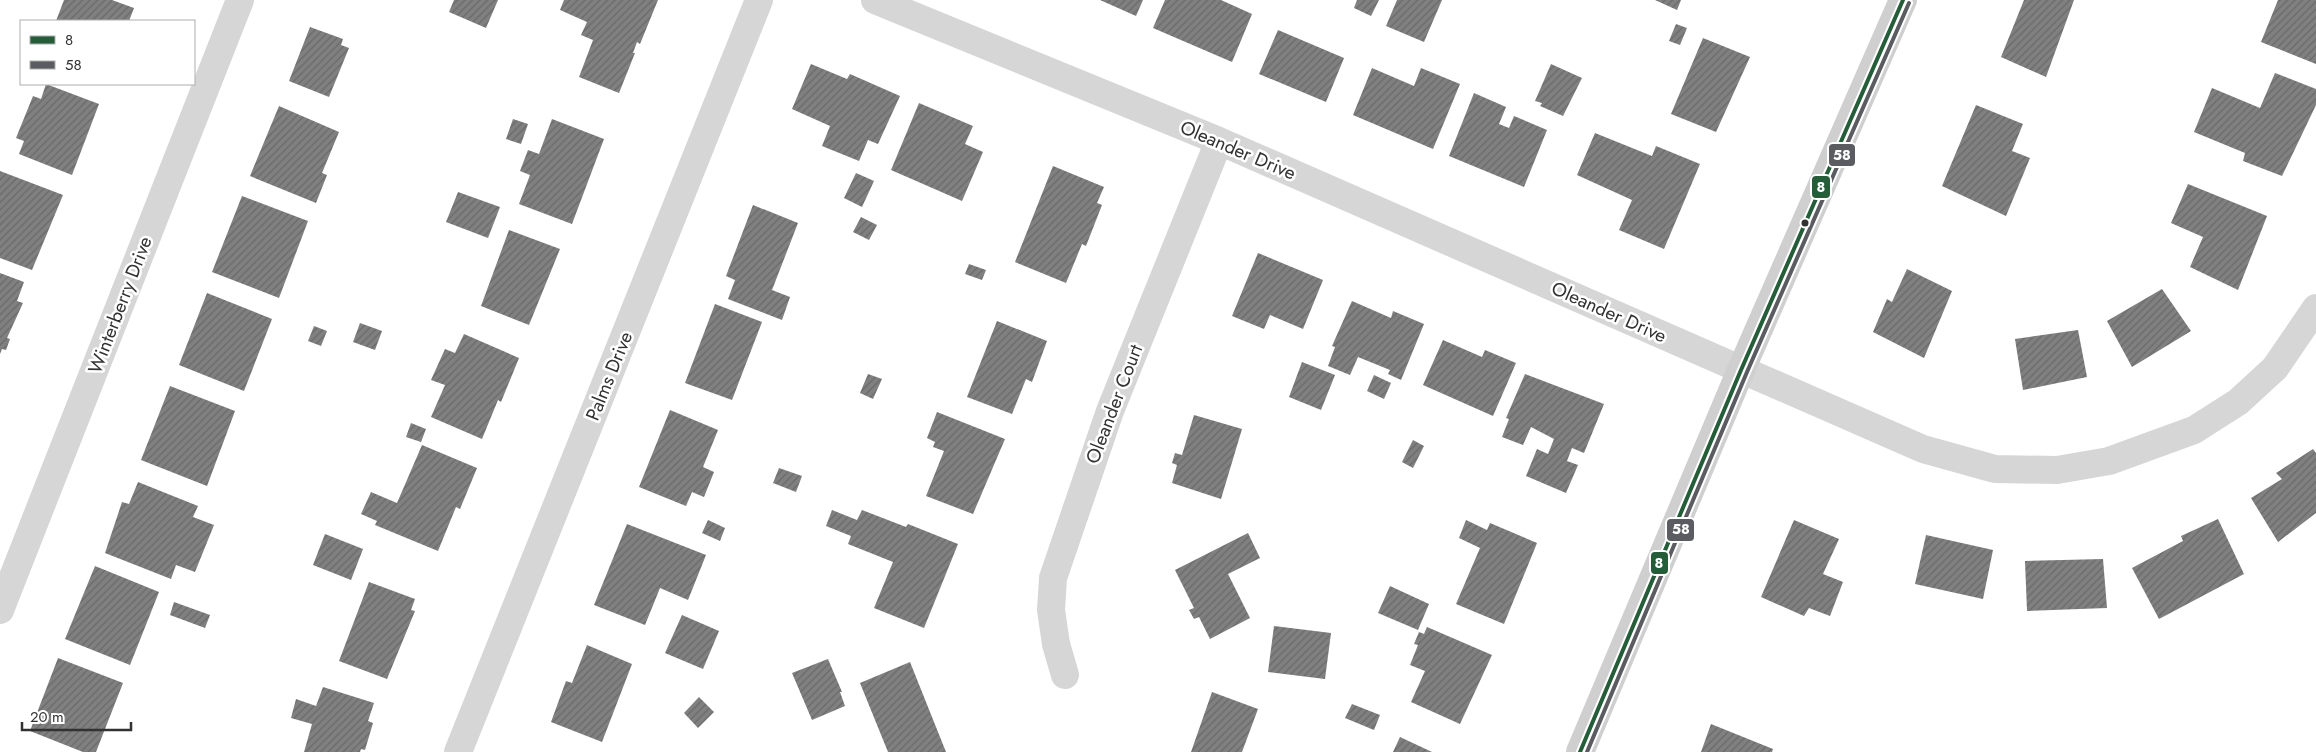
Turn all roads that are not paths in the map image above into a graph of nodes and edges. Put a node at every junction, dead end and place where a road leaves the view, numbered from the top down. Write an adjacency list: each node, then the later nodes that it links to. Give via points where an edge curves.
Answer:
1 (240, 0): 8 (street, Winterberry Drive)
2 (759, 0): 10 (street, Palms Drive)
3 (875, 0): 5 (street, Oleander Drive)
4 (1903, 0): 7 (street)
5 (1219, 141): 7 (street, Oleander Drive); 9 (street, Oleander Court, via 1110,411 1053,578 1051,610)
6 (2316, 308): 7 (street, Oleander Drive, via 2275,368 2238,402 2194,430 2109,461 2057,470 1995,469 1923,449)
7 (1741, 370): 11 (street)
8 (0, 610)
9 (1065, 675)
10 (458, 752)
11 (1580, 752)

